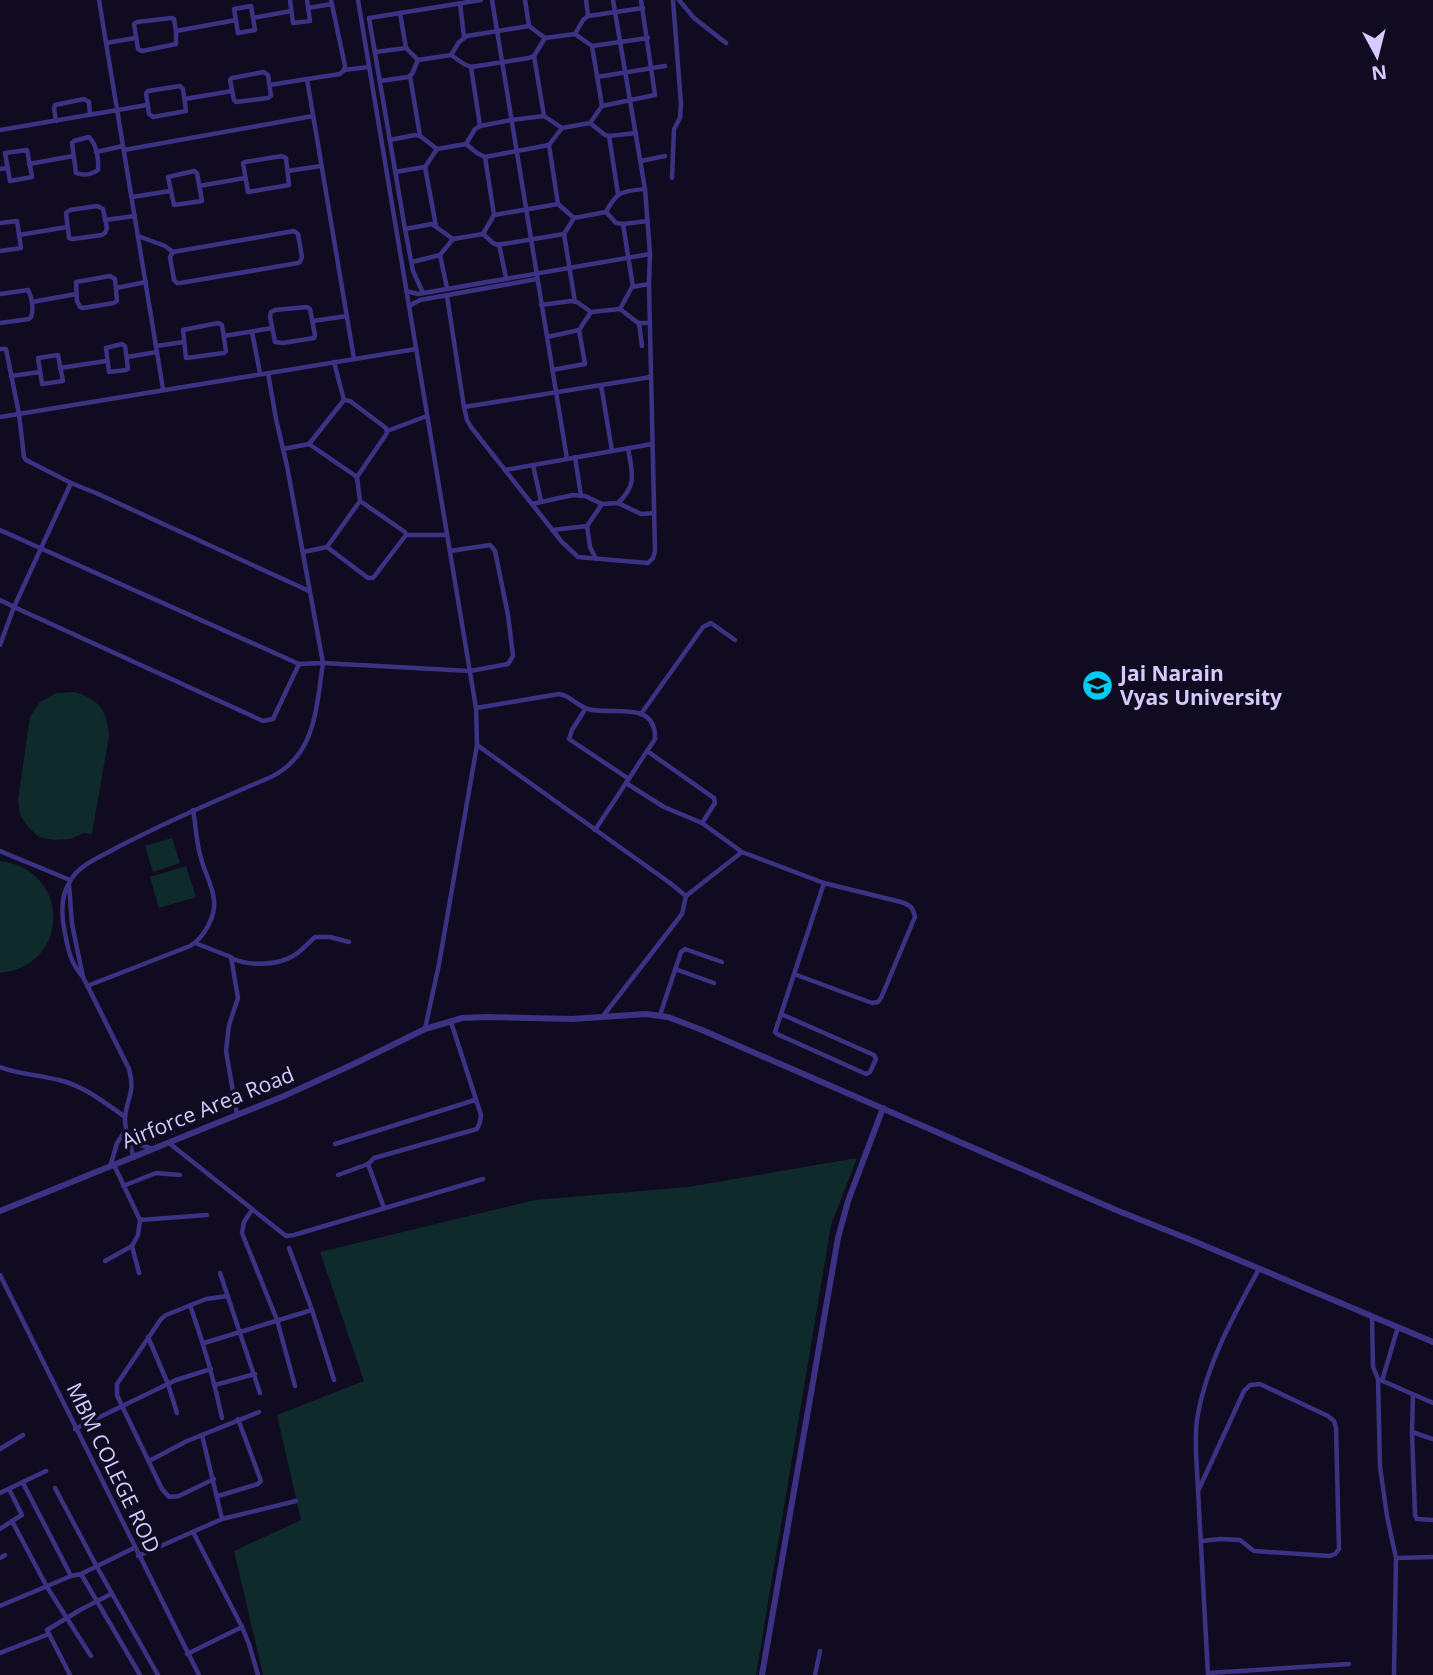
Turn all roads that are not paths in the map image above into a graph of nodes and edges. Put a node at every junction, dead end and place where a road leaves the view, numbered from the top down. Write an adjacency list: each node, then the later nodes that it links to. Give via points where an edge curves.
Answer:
1 (99, 0): 32 (street)
2 (290, 0): 17 (street)
3 (307, 0): 15 (street)
4 (358, 0): 42 (street)
5 (481, 0): 14 (street)
6 (492, 0): 25 (street)
7 (526, 0): 23 (street)
8 (586, 0): 20 (street)
9 (613, 0): 18 (street)
10 (641, 0): 16 (street)
11 (673, 0): 89 (street, via 681,104 674,129)
12 (680, 0): 33 (street, via 694,18)
13 (332, 2): 15 (street); 45 (street)
14 (460, 3): 19 (street); 28 (street)
15 (308, 8): 17 (street, via 310,21 293,23)
16 (643, 8): 18 (street); 30 (street)
17 (291, 11): 21 (street)
18 (616, 12): 20 (street); 31 (street)
19 (400, 13): 35 (street); 36 (street, via 369,18)
20 (588, 16): 26 (street)
21 (253, 18): 22 (street, via 251,6 234,9); 22 (street, via 254,30 238,33)
22 (236, 20): 24 (street)
23 (530, 26): 25 (street); 29 (street)
24 (176, 31): 27 (street, via 173,46 140,51); 27 (street, via 171,18 138,22 133,26)
25 (496, 31): 28 (street); 40 (street)
26 (575, 34): 29 (street); 34 (street)
27 (135, 38): 32 (street)
28 (464, 38): 37 (street)
29 (545, 38): 38 (street)
30 (648, 38): 31 (street); 44 (street)
31 (620, 41): 34 (street); 46 (street)
32 (106, 43): 57 (street)
33 (726, 43)
34 (592, 46): 48 (street)
35 (406, 48): 36 (street); 39 (street)
36 (375, 52): 50 (street)
37 (451, 55): 39 (street); 43 (street)
38 (534, 56): 40 (street); 60 (street)
39 (418, 60): 47 (street)
40 (501, 62): 43 (street); 61 (street)
41 (665, 66): 44 (street)
42 (369, 67): 45 (street); 130 (street)
43 (471, 67): 64 (street)
44 (652, 69): 46 (street); 54 (street, via 655,95)
45 (344, 70): 49 (street)
46 (625, 73): 48 (street); 54 (street)
47 (410, 76): 50 (street); 68 (street)
48 (597, 77): 56 (street)
49 (307, 79): 51 (street); 59 (street)
50 (380, 81): 70 (street)
51 (270, 85): 52 (street, via 268,98 239,103); 52 (street, via 266,73 254,73 232,78)
52 (232, 91): 53 (street)
53 (185, 99): 55 (street, via 184,113 153,117); 55 (street, via 180,86 148,91)
54 (630, 101): 56 (street); 67 (street)
55 (147, 105): 57 (street)
56 (602, 106): 63 (street)
57 (117, 110): 58 (street); 73 (street)
58 (90, 115): 62 (street); 62 (street, via 89,102 84,99 55,105)
59 (313, 116): 73 (street); 82 (street)
60 (544, 116): 61 (street); 65 (street)
61 (511, 120): 64 (street); 76 (street)
62 (56, 121): 66 (street)
63 (590, 123): 65 (street); 69 (street)
64 (480, 126): 71 (street)
65 (562, 128): 72 (street)
66 (0, 130)
67 (636, 133): 69 (street); 80 (street)
68 (420, 136): 70 (street); 74 (street)
69 (609, 136): 93 (street)
70 (390, 140): 87 (street)
71 (466, 144): 74 (street); 79 (street)
72 (549, 145): 76 (street); 95 (street)
73 (124, 148): 75 (street); 94 (street)
74 (437, 149): 83 (street)
75 (96, 152): 77 (street, via 89,137 72,143); 77 (street, via 98,170 83,175 76,173)
76 (516, 152): 79 (street); 96 (street)
77 (73, 156): 81 (street)
78 (665, 156): 80 (street)
79 (485, 157): 98 (street)
80 (641, 160): 91 (street)
81 (29, 164): 84 (street, via 32,177 10,181); 84 (street, via 27,149 5,153)
82 (321, 166): 86 (street); 141 (street)
83 (425, 166): 87 (street); 105 (street)
84 (8, 168): 85 (street)
85 (0, 169)
86 (288, 171): 88 (street, via 289,185 252,193 247,191); 88 (street, via 282,156 245,162)
87 (395, 172): 107 (street)
88 (245, 178): 90 (street)
89 (672, 178)
90 (200, 186): 92 (street, via 196,172 182,173 168,177); 92 (street, via 200,202 174,205)
91 (645, 189): 93 (street); 102 (street)
92 (170, 191): 94 (street)
93 (618, 194): 97 (street)
94 (132, 197): 99 (street)
95 (558, 204): 96 (street); 100 (street)
96 (525, 209): 98 (street); 113 (street)
97 (606, 212): 100 (street); 104 (street)
98 (494, 215): 108 (street)
99 (135, 216): 101 (street); 111 (street)
100 (574, 218): 109 (street)
101 (105, 220): 106 (street, via 107,228 102,235 71,239); 106 (street, via 102,207 97,206 66,213)
102 (648, 220): 104 (street); 117 (street)
103 (0, 223): 110 (street, via 17,221)
104 (623, 224): 119 (street)
105 (436, 226): 107 (street); 112 (street)
106 (67, 227): 110 (street)
107 (405, 229): 120 (street)
108 (483, 234): 112 (street); 114 (street)
109 (564, 234): 113 (street); 121 (street)
110 (19, 235): 115 (street, via 20,248)
111 (138, 236): 116 (street); 125 (street)
112 (453, 239): 118 (street)
113 (530, 240): 114 (street); 122 (street)
114 (499, 244): 123 (street)
115 (0, 251)
116 (173, 252): 116 (street, via 294,231 302,257 298,263 180,283 174,280)
117 (650, 254): 119 (street); 126 (street)
118 (440, 255): 120 (street); 129 (street)
119 (628, 257): 121 (street); 127 (street)
120 (412, 262): 131 (street)
121 (570, 268): 122 (street); 136 (street)
122 (536, 273): 123 (street); 124 (street)
123 (506, 278): 129 (street)
124 (537, 279): 134 (street); 137 (street)
125 (146, 282): 128 (street); 154 (street)
126 (649, 284): 127 (street); 145 (street)
127 (634, 287): 139 (street)
128 (116, 288): 133 (street, via 110,276 78,281); 133 (street, via 114,303 83,308)
129 (447, 289): 131 (street)
130 (406, 291): 131 (street); 138 (street)
131 (423, 293)
132 (0, 294): 135 (street, via 29,290)
133 (76, 294): 135 (street)
134 (447, 296): 138 (street); 171 (street)
135 (32, 302): 143 (street, via 32,317)
136 (575, 302): 137 (street); 140 (street)
137 (541, 305): 150 (street)
138 (409, 306): 155 (street)
139 (620, 309): 140 (street); 144 (street)
140 (592, 312): 147 (street)
141 (347, 316): 142 (street); 157 (street)
142 (313, 321): 146 (street, via 309,307 275,310 270,316); 146 (street, via 315,337 311,339 276,343)
143 (0, 323)
144 (639, 323): 145 (street); 152 (street)
145 (650, 323): 166 (street)
146 (272, 328): 148 (street)
147 (579, 330): 150 (street); 161 (street, via 585,364)
148 (252, 332): 149 (street); 163 (street)
149 (224, 336): 151 (street, via 218,323 184,329); 151 (street, via 224,353 200,357 186,358)
150 (546, 337): 161 (street)
151 (184, 342): 154 (street)
152 (642, 346)
153 (0, 349): 165 (street, via 6,349)
154 (157, 349): 156 (street); 168 (street)
155 (416, 349): 157 (street); 173 (street)
156 (127, 357): 158 (street, via 122,344 106,348); 158 (street, via 128,369 119,372 109,373)
157 (354, 359): 159 (street)
158 (106, 360): 160 (street)
159 (334, 362): 164 (street); 170 (street)
160 (60, 368): 162 (street, via 62,381 52,383 42,384); 162 (street, via 58,355 48,356 38,358)
161 (552, 370): 169 (street)
162 (40, 372): 165 (street)
163 (260, 373): 164 (street); 168 (street)
164 (268, 373): 179 (street)
165 (11, 376): 172 (street)
166 (651, 377): 167 (street); 177 (street)
167 (601, 385): 169 (street); 180 (street)
168 (163, 390): 172 (street)
169 (555, 392): 171 (street); 182 (street)
170 (344, 400): 175 (street); 176 (street)
171 (464, 407): 184 (street, via 471,427)
172 (19, 414): 174 (street); 186 (street, via 26,460)
173 (427, 415): 175 (street); 198 (street)
174 (0, 416)
175 (387, 431): 185 (street)
176 (309, 444): 179 (street); 185 (street)
177 (652, 444): 178 (street); 193 (street)
178 (628, 448): 180 (street); 190 (street, via 631,489)
179 (283, 449): 202 (street)
180 (612, 451): 181 (street)
181 (575, 457): 182 (street); 187 (street)
182 (566, 459): 183 (street)
183 (533, 465): 184 (street); 189 (street)
184 (505, 470): 191 (street)
185 (357, 477): 188 (street)
186 (71, 483): 200 (street); 204 (street)
187 (581, 496): 189 (street); 192 (street)
188 (360, 501): 197 (street); 199 (street)
189 (541, 501): 191 (street)
190 (618, 503): 192 (street); 193 (street, via 638,513)
191 (532, 504): 196 (street)
192 (602, 504): 194 (street)
193 (654, 513): 203 (street, via 653,558 648,563)
194 (587, 526): 196 (street); 203 (street)
195 (0, 530): 200 (street)
196 (552, 530): 203 (street, via 578,557)
197 (406, 535): 198 (street); 199 (street, via 373,578)
198 (447, 535): 201 (street)
199 (327, 547): 202 (street)
200 (40, 548): 206 (street); 211 (street)
201 (450, 551): 212 (street); 212 (street, via 490,545 508,615 513,656 509,664)
202 (303, 552): 204 (street)
203 (596, 559)
204 (310, 592): 210 (street)
205 (0, 600): 206 (street)
206 (14, 607): 207 (street); 211 (street, via 263,721 273,719)
207 (1, 639): 209 (street)
208 (735, 640): 215 (street, via 710,623 703,626)
209 (0, 646)
210 (323, 663): 211 (street); 212 (street); 219 (street, via 316,713 292,764)
211 (299, 664)
212 (470, 671): 213 (street)
213 (476, 708): 214 (street, via 564,694); 216 (street)
214 (586, 708): 215 (street); 218 (street, via 569,739)
215 (641, 714): 217 (street, via 656,729)
216 (477, 745): 221 (street); 240 (street)
217 (647, 751): 218 (street); 220 (street, via 714,798)
218 (628, 781): 220 (street, via 664,807); 221 (street)
219 (193, 810): 224 (street, via 95,860); 228 (street, via 200,856 214,899 207,927)
220 (702, 822): 223 (street)
221 (595, 830): 226 (street)
222 (0, 851): 224 (street)
223 (741, 852): 225 (street); 226 (street)
224 (69, 882): 233 (street); 233 (street, via 63,925 71,961)
225 (824, 883): 232 (street); 232 (street, via 910,906 915,917 878,1002)
226 (686, 896): 238 (street, via 682,914)
227 (349, 942): 229 (street, via 315,937 296,955 274,963)
228 (194, 943): 229 (street); 235 (street)
229 (231, 957): 244 (street, via 239,998 226,1051)
230 (722, 962): 231 (street, via 685,949)
231 (675, 969): 234 (street); 237 (street)
232 (794, 974): 236 (street)
233 (83, 976): 235 (street)
234 (715, 983)
235 (87, 986): 245 (street, via 130,1069 133,1086)
236 (781, 1014): 236 (street, via 874,1055 870,1072 777,1034)
237 (660, 1015): 238 (street, Airforce Area Road); 243 (street, Airforce Area Road)
238 (603, 1016): 239 (street, Airforce Area Road, via 487,1017)
239 (451, 1022): 240 (street, Airforce Area Road); 242 (street)
240 (425, 1029): 244 (street, Airforce Area Road)
241 (0, 1067): 245 (street, via 77,1086)
242 (475, 1100): 249 (street); 252 (street, via 481,1115 477,1129 374,1158)
243 (883, 1108): 266 (street, Airforce Area Road); 342 (street, via 838,1238)
244 (237, 1115): 248 (street, Airforce Area Road)
245 (125, 1117): 246 (street)
246 (126, 1130): 247 (street); 253 (street, via 117,1143)
247 (129, 1141): 250 (street); 251 (street)
248 (168, 1143): 250 (street, Airforce Area Road); 259 (street)
249 (335, 1144)
250 (154, 1149): 251 (street, Airforce Area Road)
251 (134, 1158): 253 (street, Airforce Area Road)
252 (368, 1164): 255 (street); 258 (street)
253 (112, 1166): 257 (street); 260 (street, Airforce Area Road)
254 (180, 1175): 257 (street, via 156,1172)
255 (338, 1175)
256 (483, 1179): 258 (street)
257 (123, 1186): 262 (street)
258 (384, 1208): 259 (street, via 286,1236)
259 (252, 1210): 274 (street, via 242,1233)
260 (0, 1211)
261 (208, 1215): 262 (street)
262 (140, 1220): 263 (street)
263 (132, 1246): 265 (street); 267 (street)
264 (289, 1248): 272 (street)
265 (105, 1261)
266 (1259, 1269): 273 (street, Airforce Area Road); 307 (street, via 1234,1314 1204,1388 1196,1431)
267 (139, 1273)
268 (220, 1273): 270 (street)
269 (0, 1275): 295 (street, MBM COLEGE ROD)
270 (228, 1296): 271 (street); 276 (street)
271 (190, 1305): 277 (street, via 166,1315); 279 (street)
272 (312, 1310): 274 (street); 282 (street)
273 (1372, 1317): 275 (street, Airforce Area Road); 283 (street, via 1373,1367)
274 (277, 1321): 276 (street); 286 (street)
275 (1398, 1327): 278 (street, Airforce Area Road); 283 (street)
276 (241, 1331): 279 (street); 281 (street)
277 (148, 1337): 284 (street); 290 (street, via 117,1384)
278 (1433, 1342)
279 (204, 1343): 280 (street)
280 (211, 1368): 284 (street); 285 (street)
281 (254, 1374): 285 (street); 287 (street)
282 (334, 1380)
283 (1380, 1380): 288 (street); 320 (street, via 1380,1468)
284 (167, 1384): 290 (street); 292 (street)
285 (215, 1385): 293 (street)
286 (295, 1386)
287 (260, 1393)
288 (1413, 1395): 289 (street); 296 (street)
289 (1433, 1403)
290 (122, 1406): 295 (street); 301 (street)
291 (259, 1412): 294 (street)
292 (177, 1413)
293 (222, 1418)
294 (238, 1419): 297 (street); 309 (street, via 261,1481)
295 (75, 1429): 317 (street, MBM COLEGE ROD)
296 (1412, 1432): 299 (street); 312 (street, via 1415,1516)
297 (202, 1434): 301 (street); 303 (street)
298 (23, 1435): 300 (street)
299 (1433, 1440)
300 (0, 1449)
301 (149, 1461): 303 (street, via 169,1497)
302 (46, 1471): 304 (street)
303 (214, 1479): 309 (street)
304 (23, 1483): 306 (street); 323 (street)
305 (55, 1488): 321 (street)
306 (9, 1489): 308 (street); 313 (street, via 22,1515)
307 (1199, 1489): 316 (street); 316 (street, via 1250,1385 1259,1384 1334,1421 1339,1549 1335,1554 1254,1550 1240,1540)
308 (0, 1493)
309 (218, 1496): 311 (street)
310 (296, 1502): 311 (street)
311 (222, 1519): 315 (street)
312 (1433, 1520)
313 (12, 1521): 314 (street); 324 (street)
314 (0, 1528)
315 (193, 1532): 318 (street); 329 (street)
316 (1202, 1541): 336 (street)
317 (134, 1548): 318 (street, MBM COLEGE ROD); 321 (street)
318 (138, 1556): 333 (street, MBM COLEGE ROD)
319 (1433, 1557): 320 (street)
320 (1396, 1558): 344 (street)
321 (97, 1567): 322 (street); 325 (street)
322 (81, 1574): 323 (street); 326 (street)
323 (71, 1576): 324 (street)
324 (47, 1587): 327 (street); 328 (street)
325 (111, 1594): 326 (street); 339 (street)
326 (96, 1601): 328 (street); 338 (street)
327 (0, 1606)
328 (67, 1618): 330 (street, via 47,1630); 334 (street)
329 (242, 1627): 333 (street); 341 (street)
330 (49, 1634): 332 (street); 337 (street)
331 (820, 1651): 343 (street)
332 (0, 1653)
333 (187, 1654): 340 (street, MBM COLEGE ROD)
334 (91, 1656)
335 (1349, 1664): 336 (street)
336 (1208, 1674)
337 (70, 1675)
338 (141, 1675)
339 (158, 1675)
340 (199, 1675)
341 (258, 1675)
342 (762, 1675)
343 (815, 1675)
344 (1394, 1675)

